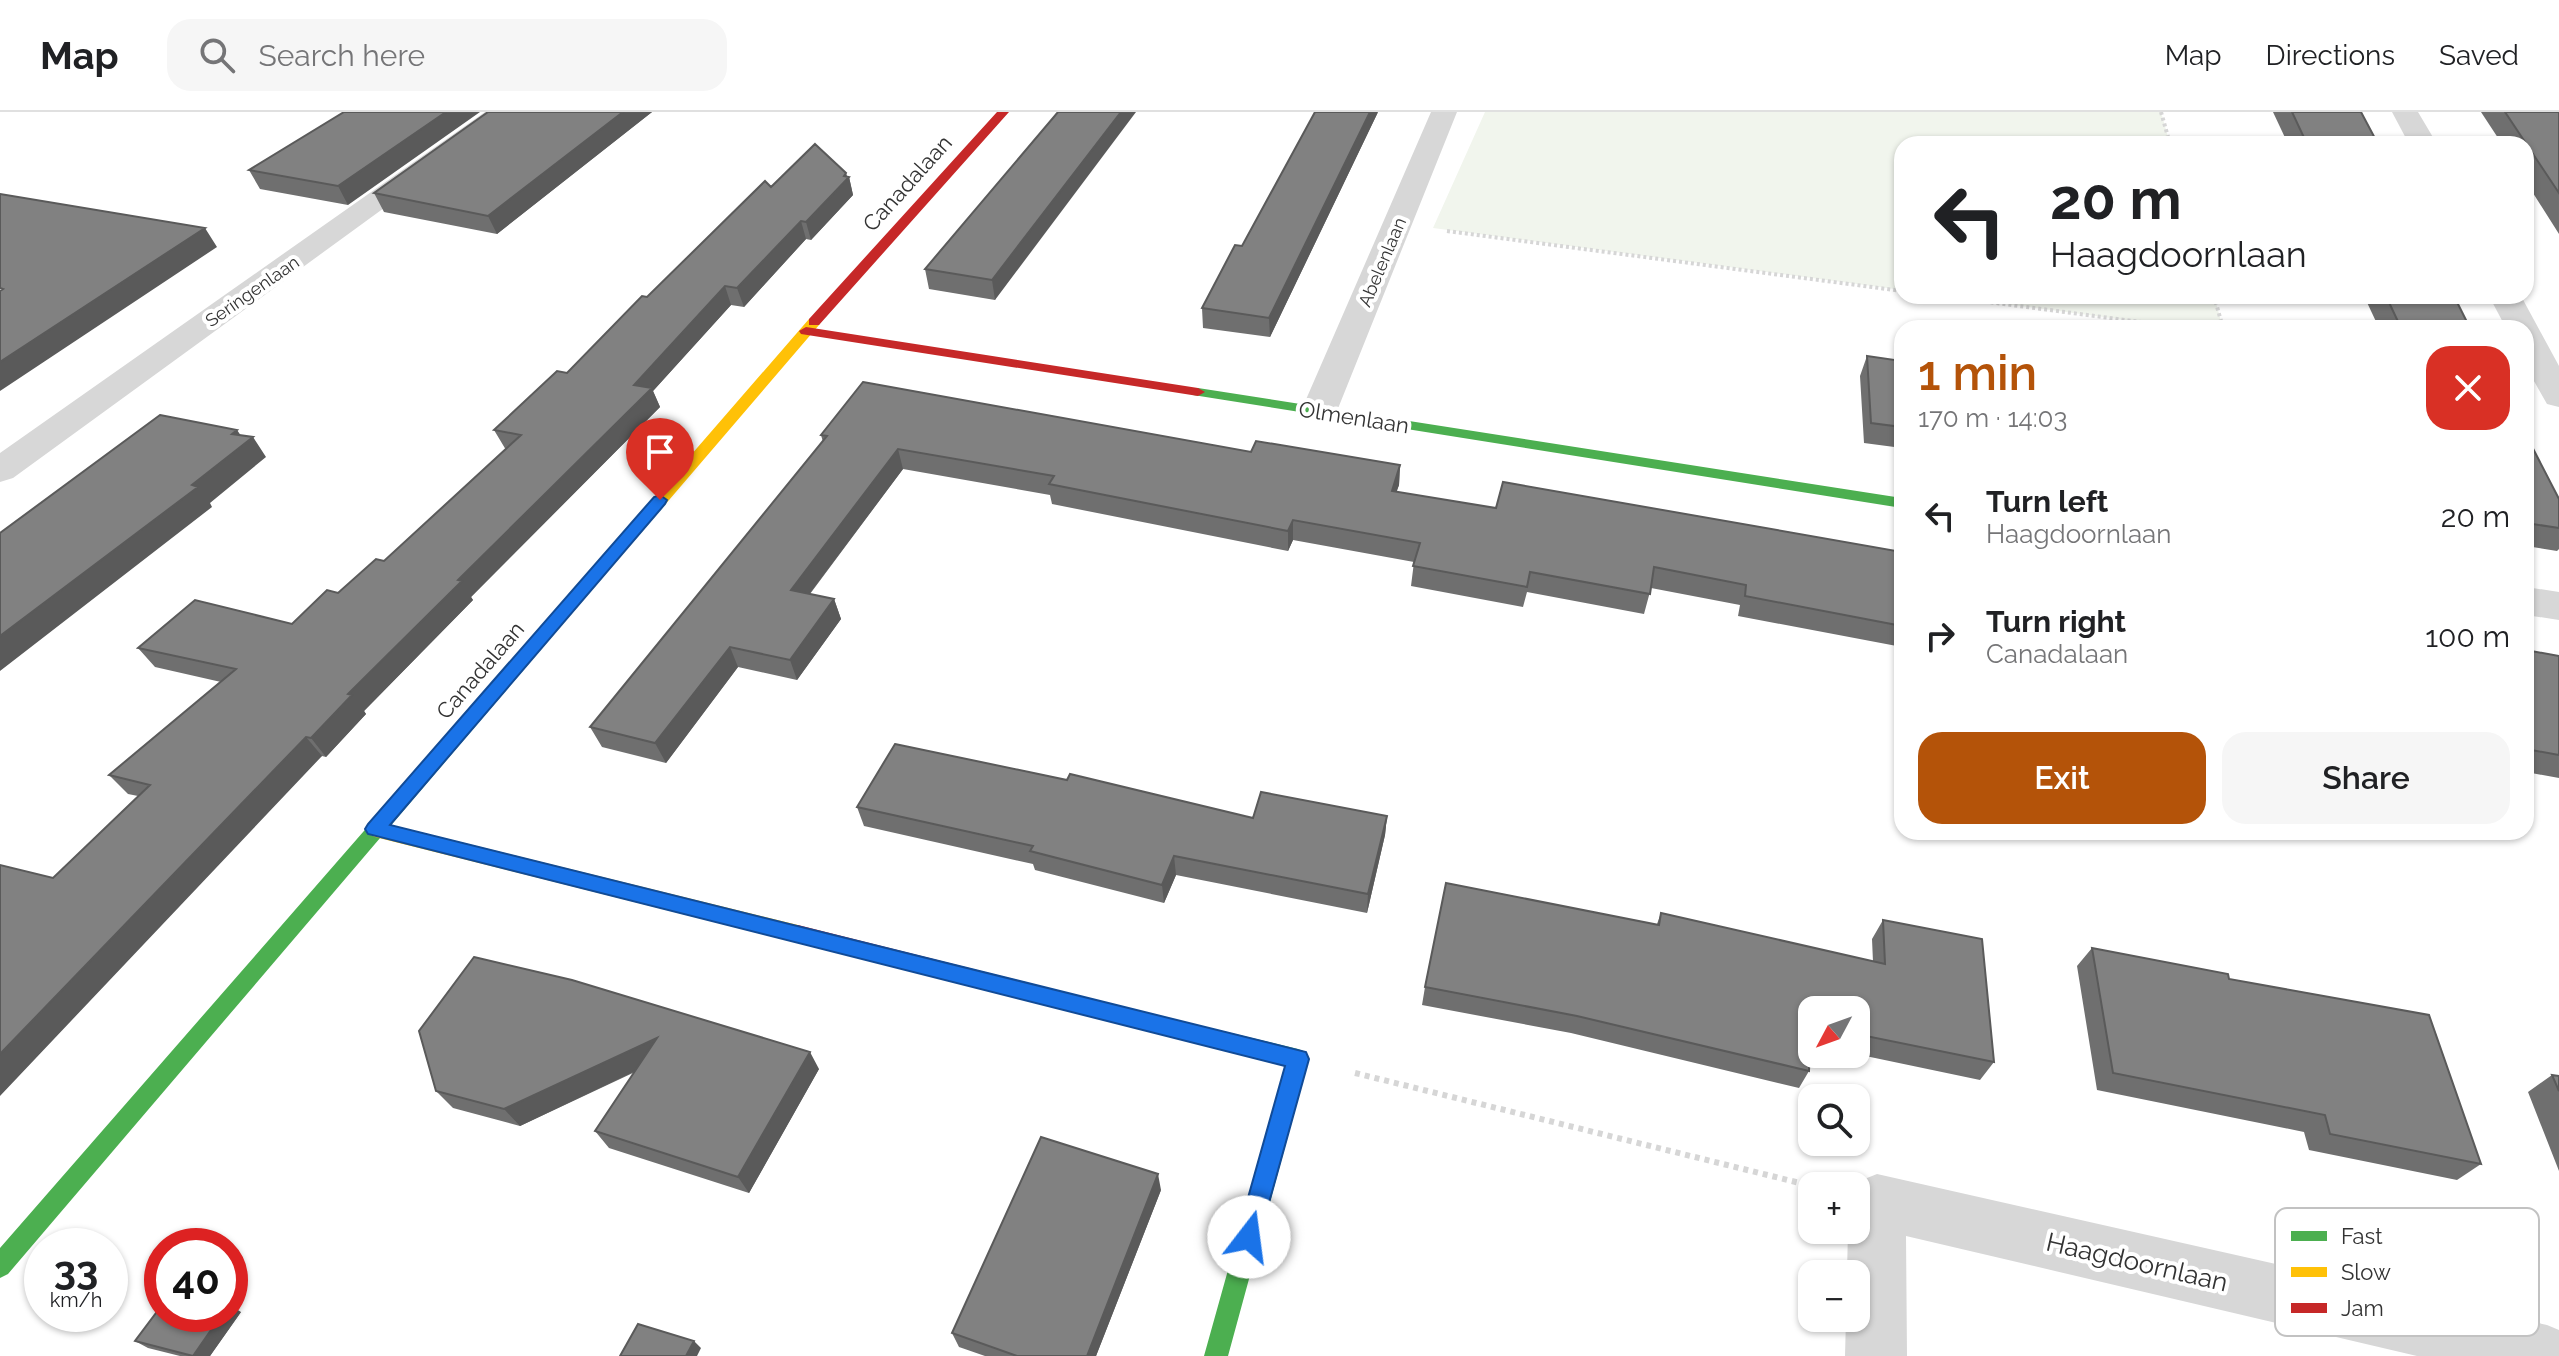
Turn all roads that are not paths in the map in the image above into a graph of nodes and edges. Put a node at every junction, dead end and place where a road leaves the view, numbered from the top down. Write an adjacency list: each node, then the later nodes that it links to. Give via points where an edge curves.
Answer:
1 (503, 112): 10 (street, Seringenlaan)
2 (1003, 112): 6 (street, Canadalaan)
3 (1444, 112): 9 (street, Abelenlaan)
4 (2405, 112): 5 (street)
5 (2418, 136)
6 (806, 331): 9 (street, Olmenlaan); 14 (street, Canadalaan)
7 (2534, 351): 8 (street)
8 (2559, 397)
9 (1319, 411): 11 (street, Olmenlaan)
10 (0, 470)
11 (1894, 502)
12 (2534, 602): 13 (street)
13 (2559, 606)
14 (375, 829): 15 (street, Canadalaan); 18 (street, via 1298,1059)
15 (0, 1266)
16 (2275, 1293): 19 (street, Haagdoornlaan, via 1877,1202)
17 (2460, 1336): 20 (street, Haagdoornlaan)
18 (1216, 1356)
19 (1876, 1356)
20 (2547, 1356)

